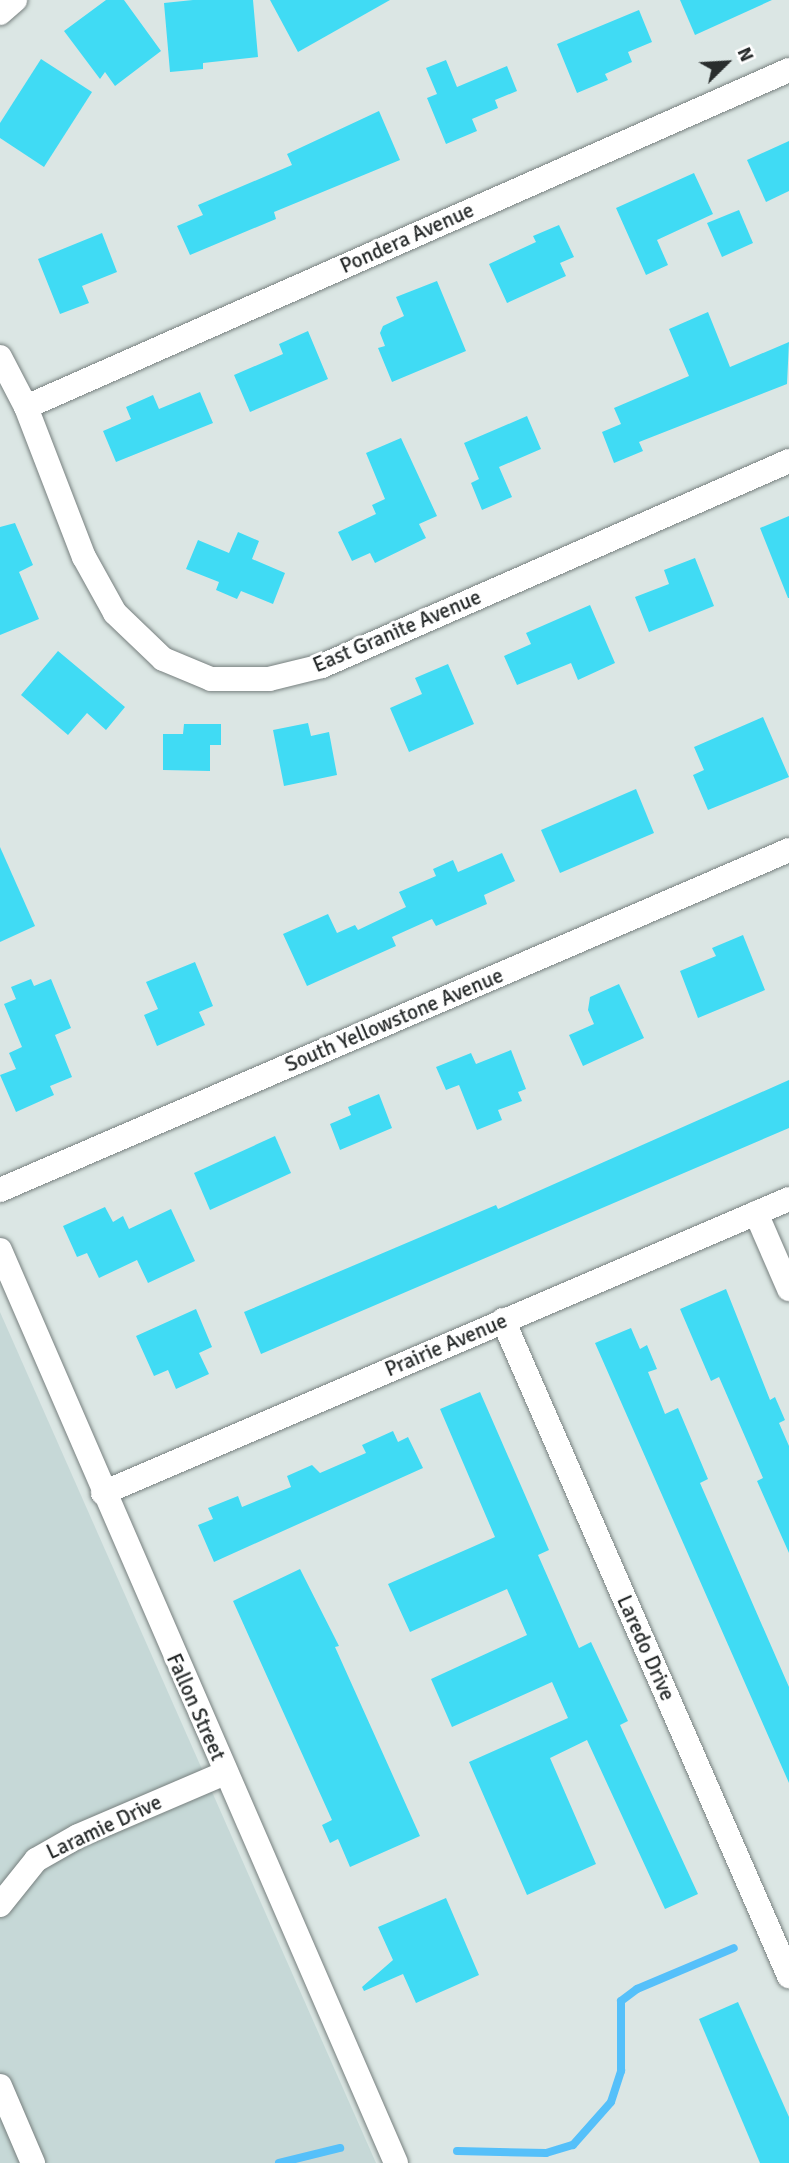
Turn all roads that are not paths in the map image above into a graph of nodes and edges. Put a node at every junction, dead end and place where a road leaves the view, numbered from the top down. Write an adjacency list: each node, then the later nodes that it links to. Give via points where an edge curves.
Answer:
1 (15, 0): 2 (street)
2 (0, 13)
3 (789, 70): 5 (street, Pondera Avenue)
4 (0, 357): 5 (street, East Granite Avenue)
5 (26, 407): 6 (street, East Granite Avenue, via 84,557 115,613 163,659 211,679 269,679 322,666)
6 (789, 461)
7 (789, 850): 8 (street, South Yellowstone Avenue)
8 (0, 1190)
9 (789, 1199): 10 (street, Prairie Avenue)
10 (756, 1213): 12 (street); 13 (street, Prairie Avenue)
11 (0, 1250): 14 (street, Fallon Street)
12 (789, 1289)
13 (503, 1320): 14 (street, Prairie Avenue); 17 (street, Laredo Drive)
14 (103, 1493): 15 (street, Fallon Street)
15 (225, 1773): 16 (street, Laramie Drive, via 78,1836 36,1860); 20 (street, Fallon Street)
16 (0, 1905)
17 (789, 1976)
18 (0, 2086): 19 (street)
19 (33, 2163)
20 (396, 2163)

